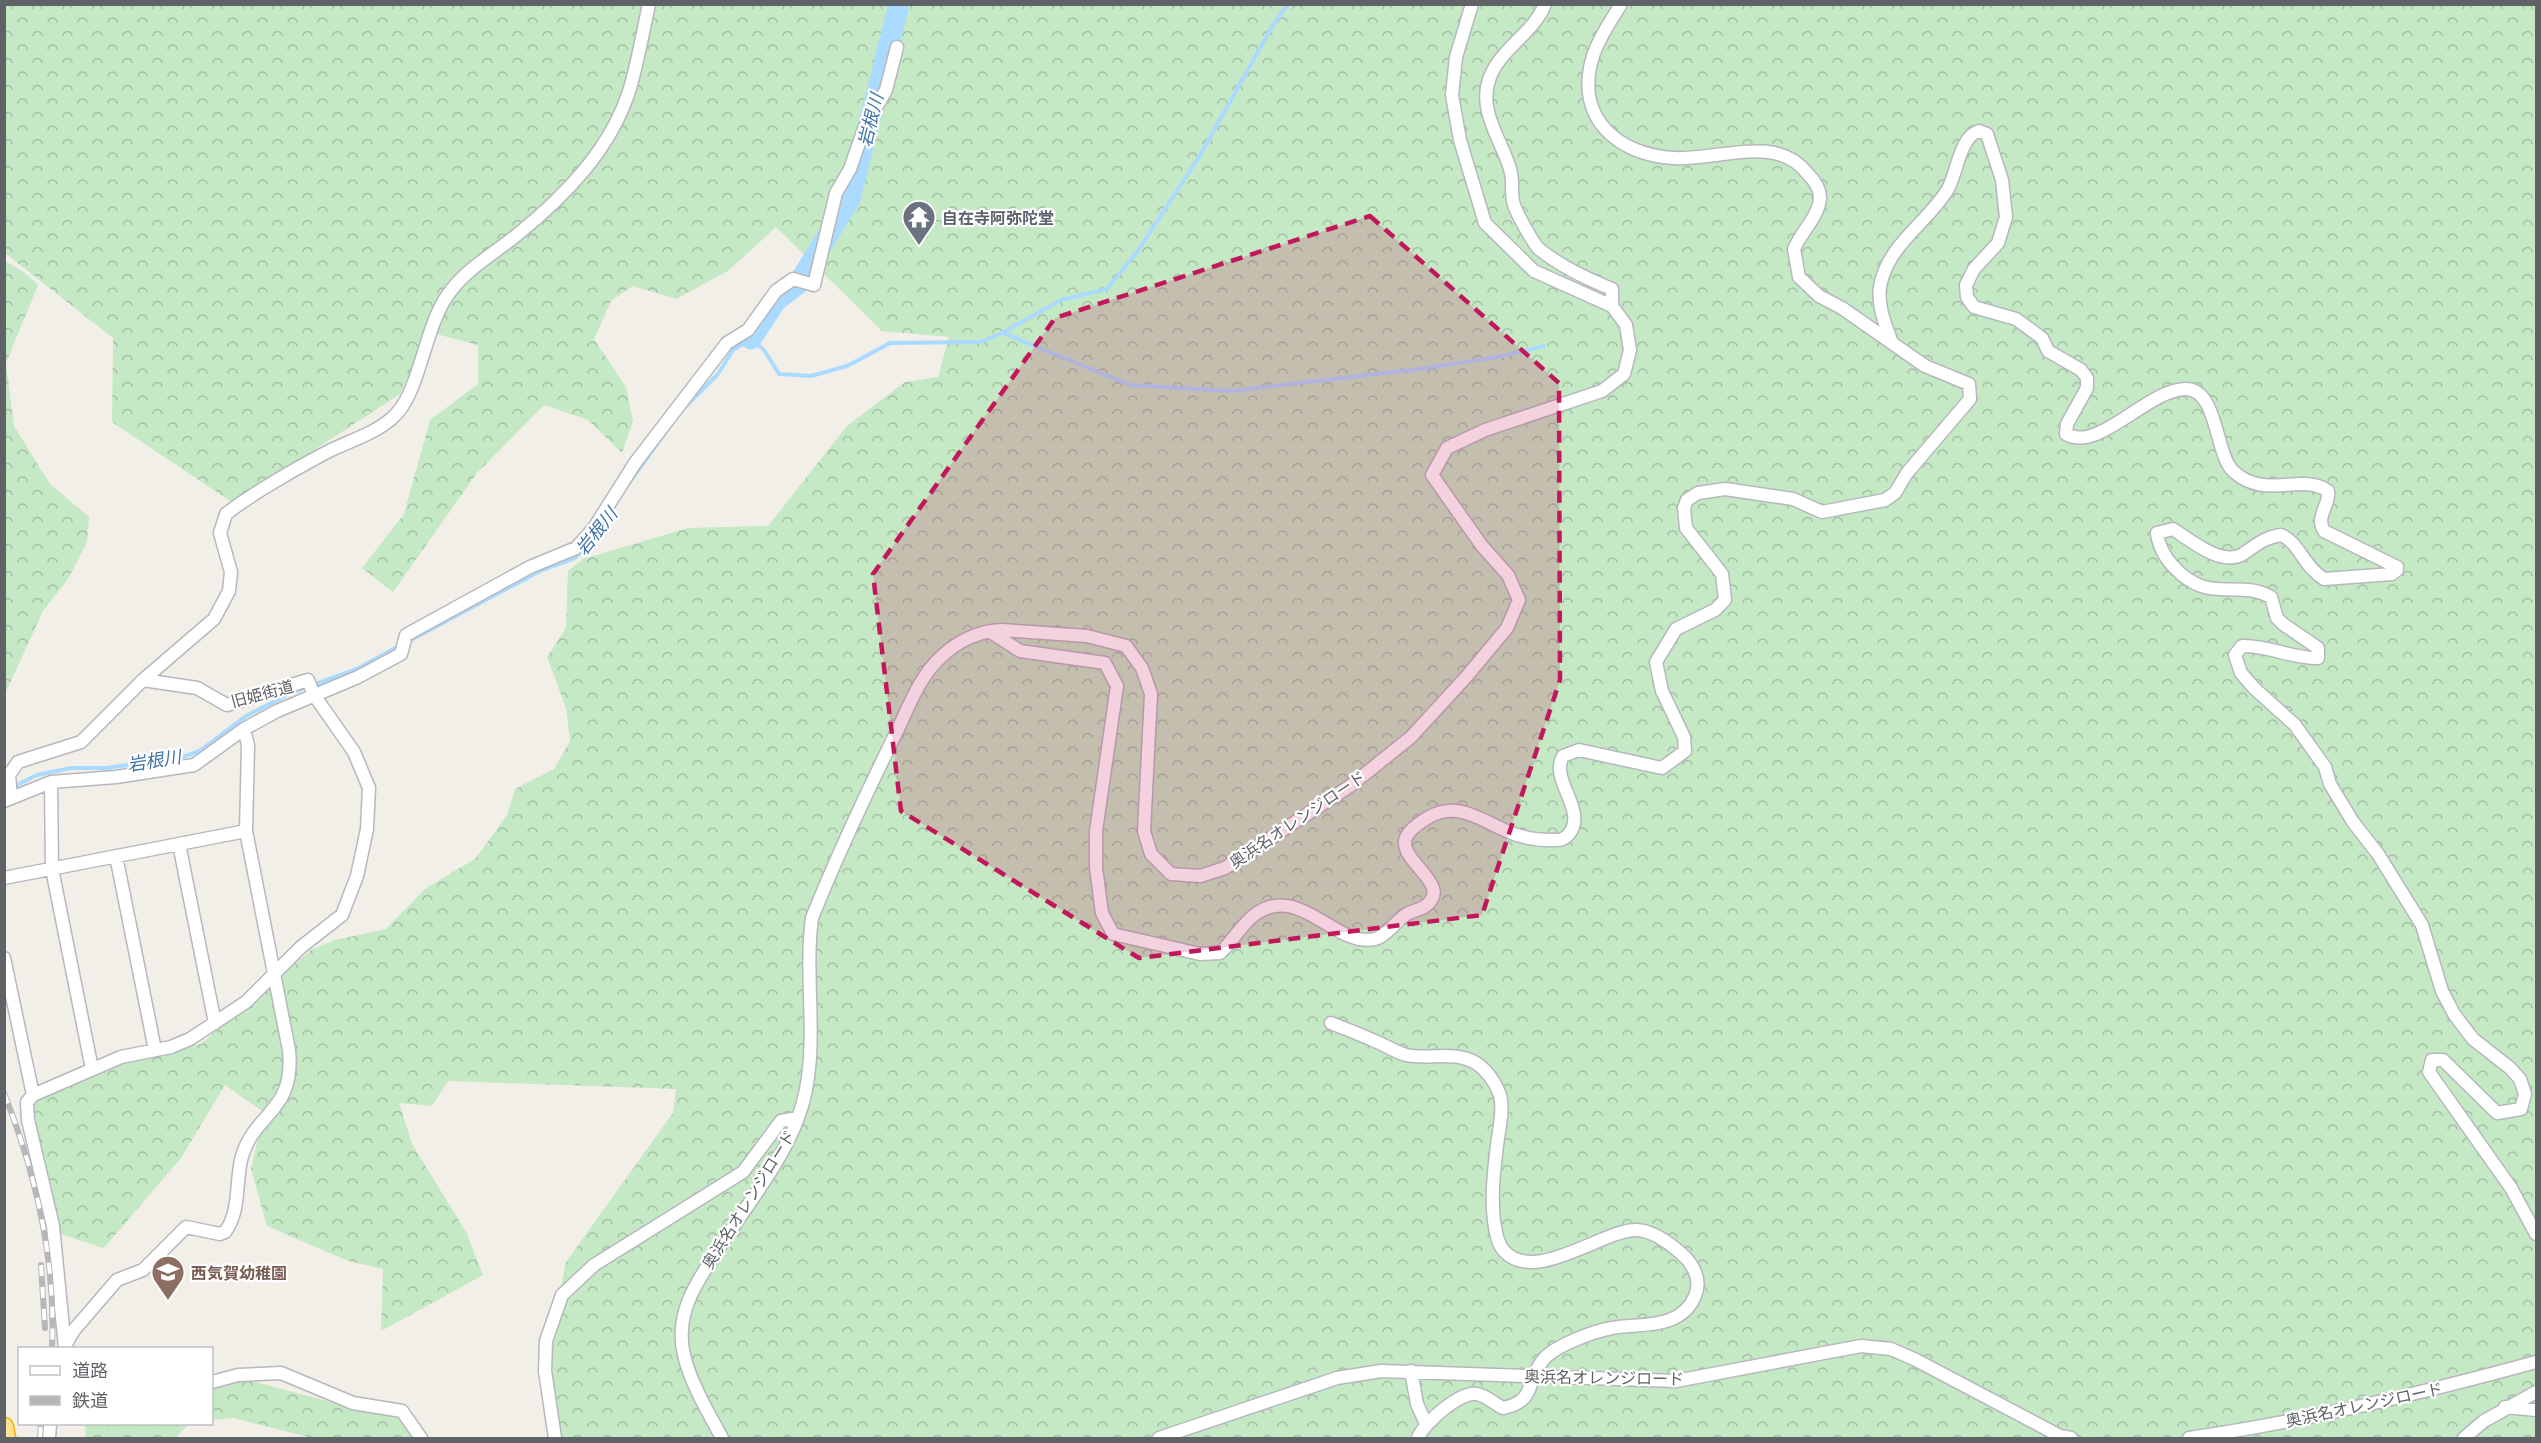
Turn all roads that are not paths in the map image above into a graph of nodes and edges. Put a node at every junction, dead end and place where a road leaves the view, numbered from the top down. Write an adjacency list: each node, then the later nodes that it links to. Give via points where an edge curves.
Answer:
1 (649, 4): 9 (street, via 630,89 619,117 584,174 519,234 466,274 447,296 432,322 413,386 401,409 380,426 323,454 233,509 222,523 220,533 231,572 222,607 214,619)
2 (1473, 4): 6 (street, via 1456,57 1452,95 1460,140 1485,223 1534,271)
3 (1545, 4): 6 (street, via 1490,77 1486,96 1489,122 1511,171 1513,204 1538,248 1587,279 1612,289)
4 (1622, 4): 7 (street, via 1592,57 1590,103 1598,122 1615,140 1639,152 1689,158 1761,151 1799,162 1820,194 1818,208 1794,249 1799,277 1819,296)
5 (897, 47): 10 (street, via 886,90 836,193 814,285 793,279 776,291 748,330 727,343 576,548 468,599 406,635 401,654)
6 (1612, 306): 8 (street, 奥浜名オレンジロード, via 1626,325 1630,350 1623,374 1602,391 1485,430 1447,448 1432,475 1482,546 1508,575 1519,600 1507,628 1411,737 1350,786 1225,868 1200,876 1172,874 1151,854 1144,831 1151,694 1142,668 1126,646 1087,636)
7 (1891, 340): 8 (street, via 1925,366 1969,384 1970,399 1885,501 1822,512 1793,499 1725,489 1698,493 1687,500 1683,508 1686,528 1722,574 1725,600 1715,610 1676,629 1656,662 1662,691 1684,737 1685,751 1662,768 1579,750 1563,756 1562,777 1575,819 1570,833 1562,839 1539,840 1517,835 1462,809 1438,812 1407,835 1405,842 1407,854 1430,879 1431,899 1375,939 1358,939 1290,905 1256,913 1220,953 1200,954 1113,934 1102,913 1096,831 1117,686 1105,663 1020,651); 27 (street, via 1881,316 1880,284 1887,264 1946,192 1969,138 1979,131 1987,134 2001,180 2006,217 1998,243 1974,269 1966,285 1967,297 1974,308 2016,319 2042,338 2048,351 2081,370 2087,388 2067,424 2066,434 2075,439 2091,437 2168,391 2188,389 2202,396 2232,471 2248,482 2270,487 2319,485 2329,495 2320,518 2324,531 2397,567 2392,574 2324,579 2307,566 2292,542 2281,535 2263,539 2239,556 2227,556 2208,551 2173,529 2157,533 2169,561 2195,585 2212,590 2260,591 2271,597 2277,618 2283,624 2318,648 2318,658 2257,646 2242,646 2235,655 2254,688 2295,725 2325,767 2330,784 2422,925 2442,991 2454,1014 2473,1038 2520,1079 2525,1094 2521,1109 2497,1113 2443,1060 2432,1060 2429,1072 2511,1188)
8 (988, 631): 26 (street, 奥浜名オレンジロード, via 963,640 939,658 922,680 815,909 809,943 812,1022 807,1079)
9 (142, 680): 10 (street, 旧姫街道, via 197,688 227,705 308,680); 13 (street, via 81,742 18,762 9,776)
10 (314, 695): 11 (street); 20 (street, 旧姫街道, via 354,752 369,788 367,829 357,876 342,915 301,947)
11 (244, 729): 12 (street, via 194,765); 14 (street, via 248,745)
12 (51, 782): 13 (street); 17 (street)
13 (8, 800)
14 (246, 831): 15 (street); 20 (street)
15 (179, 844): 16 (street); 21 (street)
16 (116, 856): 17 (street); 23 (street)
17 (52, 869): 18 (street); 24 (street)
18 (4, 878)
19 (4, 958): 25 (street)
20 (274, 975): 21 (street, 旧姫街道, via 246,1002); 28 (street, via 291,1070 286,1090 243,1155 228,1228 219,1234 186,1227 143,1270 117,1280)
21 (215, 1023): 23 (street, 旧姫街道, via 189,1039)
22 (1331, 1023): 31 (street, via 1393,1051 1466,1058 1489,1073 1500,1097 1492,1203 1496,1236 1504,1251 1530,1261 1554,1259 1636,1230 1655,1235 1696,1270 1698,1290 1693,1302 1674,1319 1583,1336 1544,1358)
23 (155, 1050): 24 (street, 旧姫街道, via 121,1057)
24 (92, 1069): 25 (street, 旧姫街道)
25 (33, 1095): 28 (street, via 27,1102 28,1120 53,1226)
26 (798, 1118): 40 (street, via 781,1121 743,1172 579,1276 562,1295 546,1341); 41 (street, 奥浜名オレンジロード, via 759,1187 699,1276 684,1313 684,1355)
27 (2536, 1234)
28 (65, 1346)
29 (2536, 1362): 45 (street, 奥浜名オレンジロード, via 2319,1416)
30 (1411, 1371): 31 (street, 奥浜名オレンジロード); 36 (street, via 1417,1404); 42 (street, 奥浜名オレンジロード, via 1337,1378)
31 (1533, 1376): 36 (street, via 1530,1392 1512,1406 1503,1408 1479,1394 1468,1394); 44 (street, 奥浜名オレンジロード, via 1676,1381 1825,1351 1861,1346 1891,1349 2060,1436)
32 (213, 1382): 39 (street, via 238,1375 281,1373 353,1403 402,1411)
33 (2536, 1392): 34 (street)
34 (2505, 1407): 35 (street); 46 (street)
35 (2536, 1410)
36 (1426, 1424): 43 (street)
37 (4, 1427): 38 (highway)
38 (6, 1438)
39 (421, 1438)
40 (555, 1438)
41 (722, 1438)
42 (1159, 1438)
43 (1418, 1438)
44 (2071, 1438)
45 (2189, 1438)
46 (2464, 1438)

